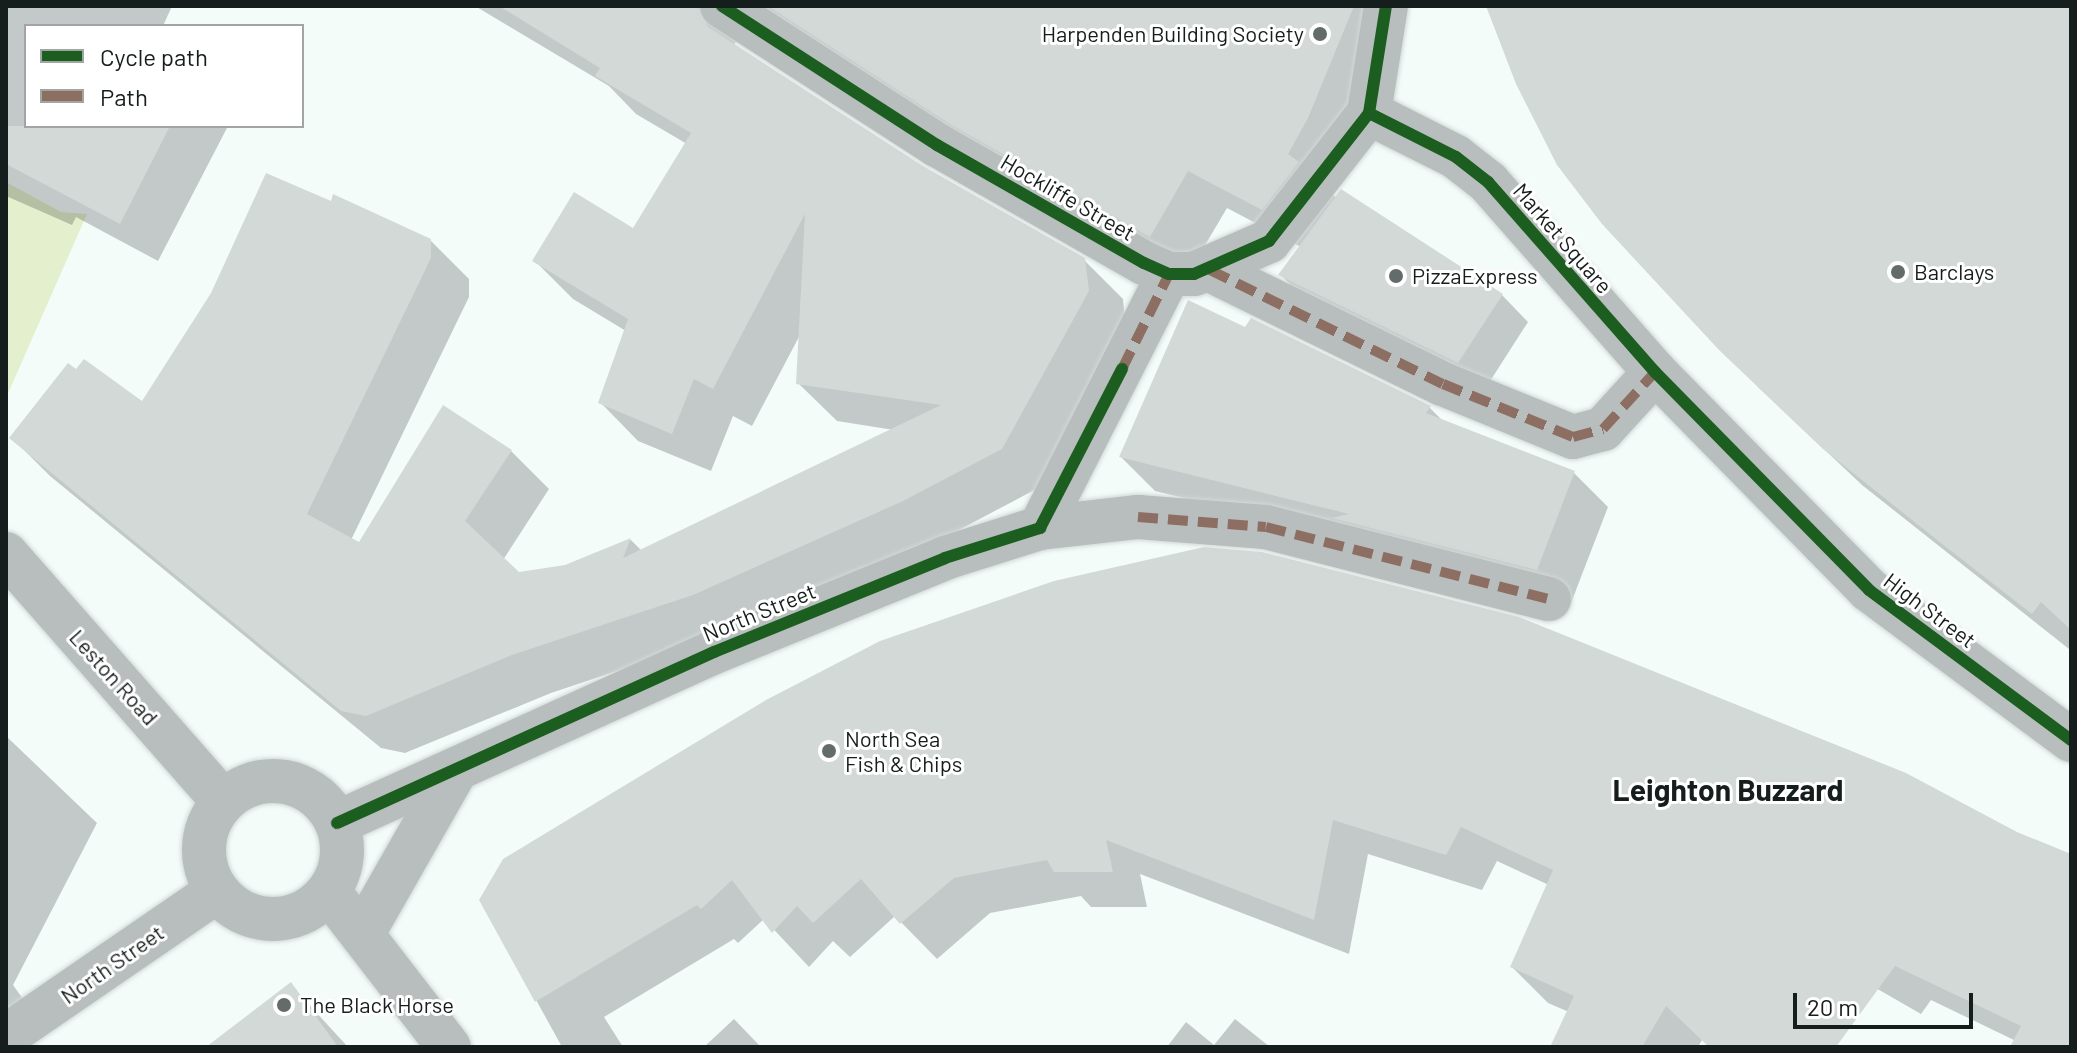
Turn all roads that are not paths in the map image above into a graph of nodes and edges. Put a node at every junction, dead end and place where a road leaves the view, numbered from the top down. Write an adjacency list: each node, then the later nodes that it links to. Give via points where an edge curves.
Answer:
1 (722, 6): 4 (street, Hockliffe Street, via 937,145)
2 (1386, 6): 3 (street)
3 (1369, 113): 4 (street, via 1269,241); 5 (street, Market Square, via 1456,157 1488,182)
4 (1190, 272): 5 (street, via 1573,437 1603,429); 7 (street, via 1122,369)
5 (1655, 372): 6 (street, Market Square)
6 (1776, 499): 10 (street, High Street, via 1869,590)
7 (1040, 528): 9 (street, via 1138,517 1266,527); 11 (street, North Street, via 945,558 714,652)
8 (6, 554): 12 (street, Leston Road)
9 (1549, 599)
10 (2071, 740)
11 (456, 770): 13 (street, North Street); 16 (street)
12 (223, 801): 13 (street, via 252,784 286,781 316,797); 14 (street, via 204,835 203,855)
13 (337, 823): 15 (street, via 340,870)
14 (217, 891): 15 (street, via 251,916 273,920 294,916); 17 (street, North Street)
15 (329, 892): 16 (street)
16 (363, 933): 18 (street)
17 (6, 1036)
18 (449, 1047)

